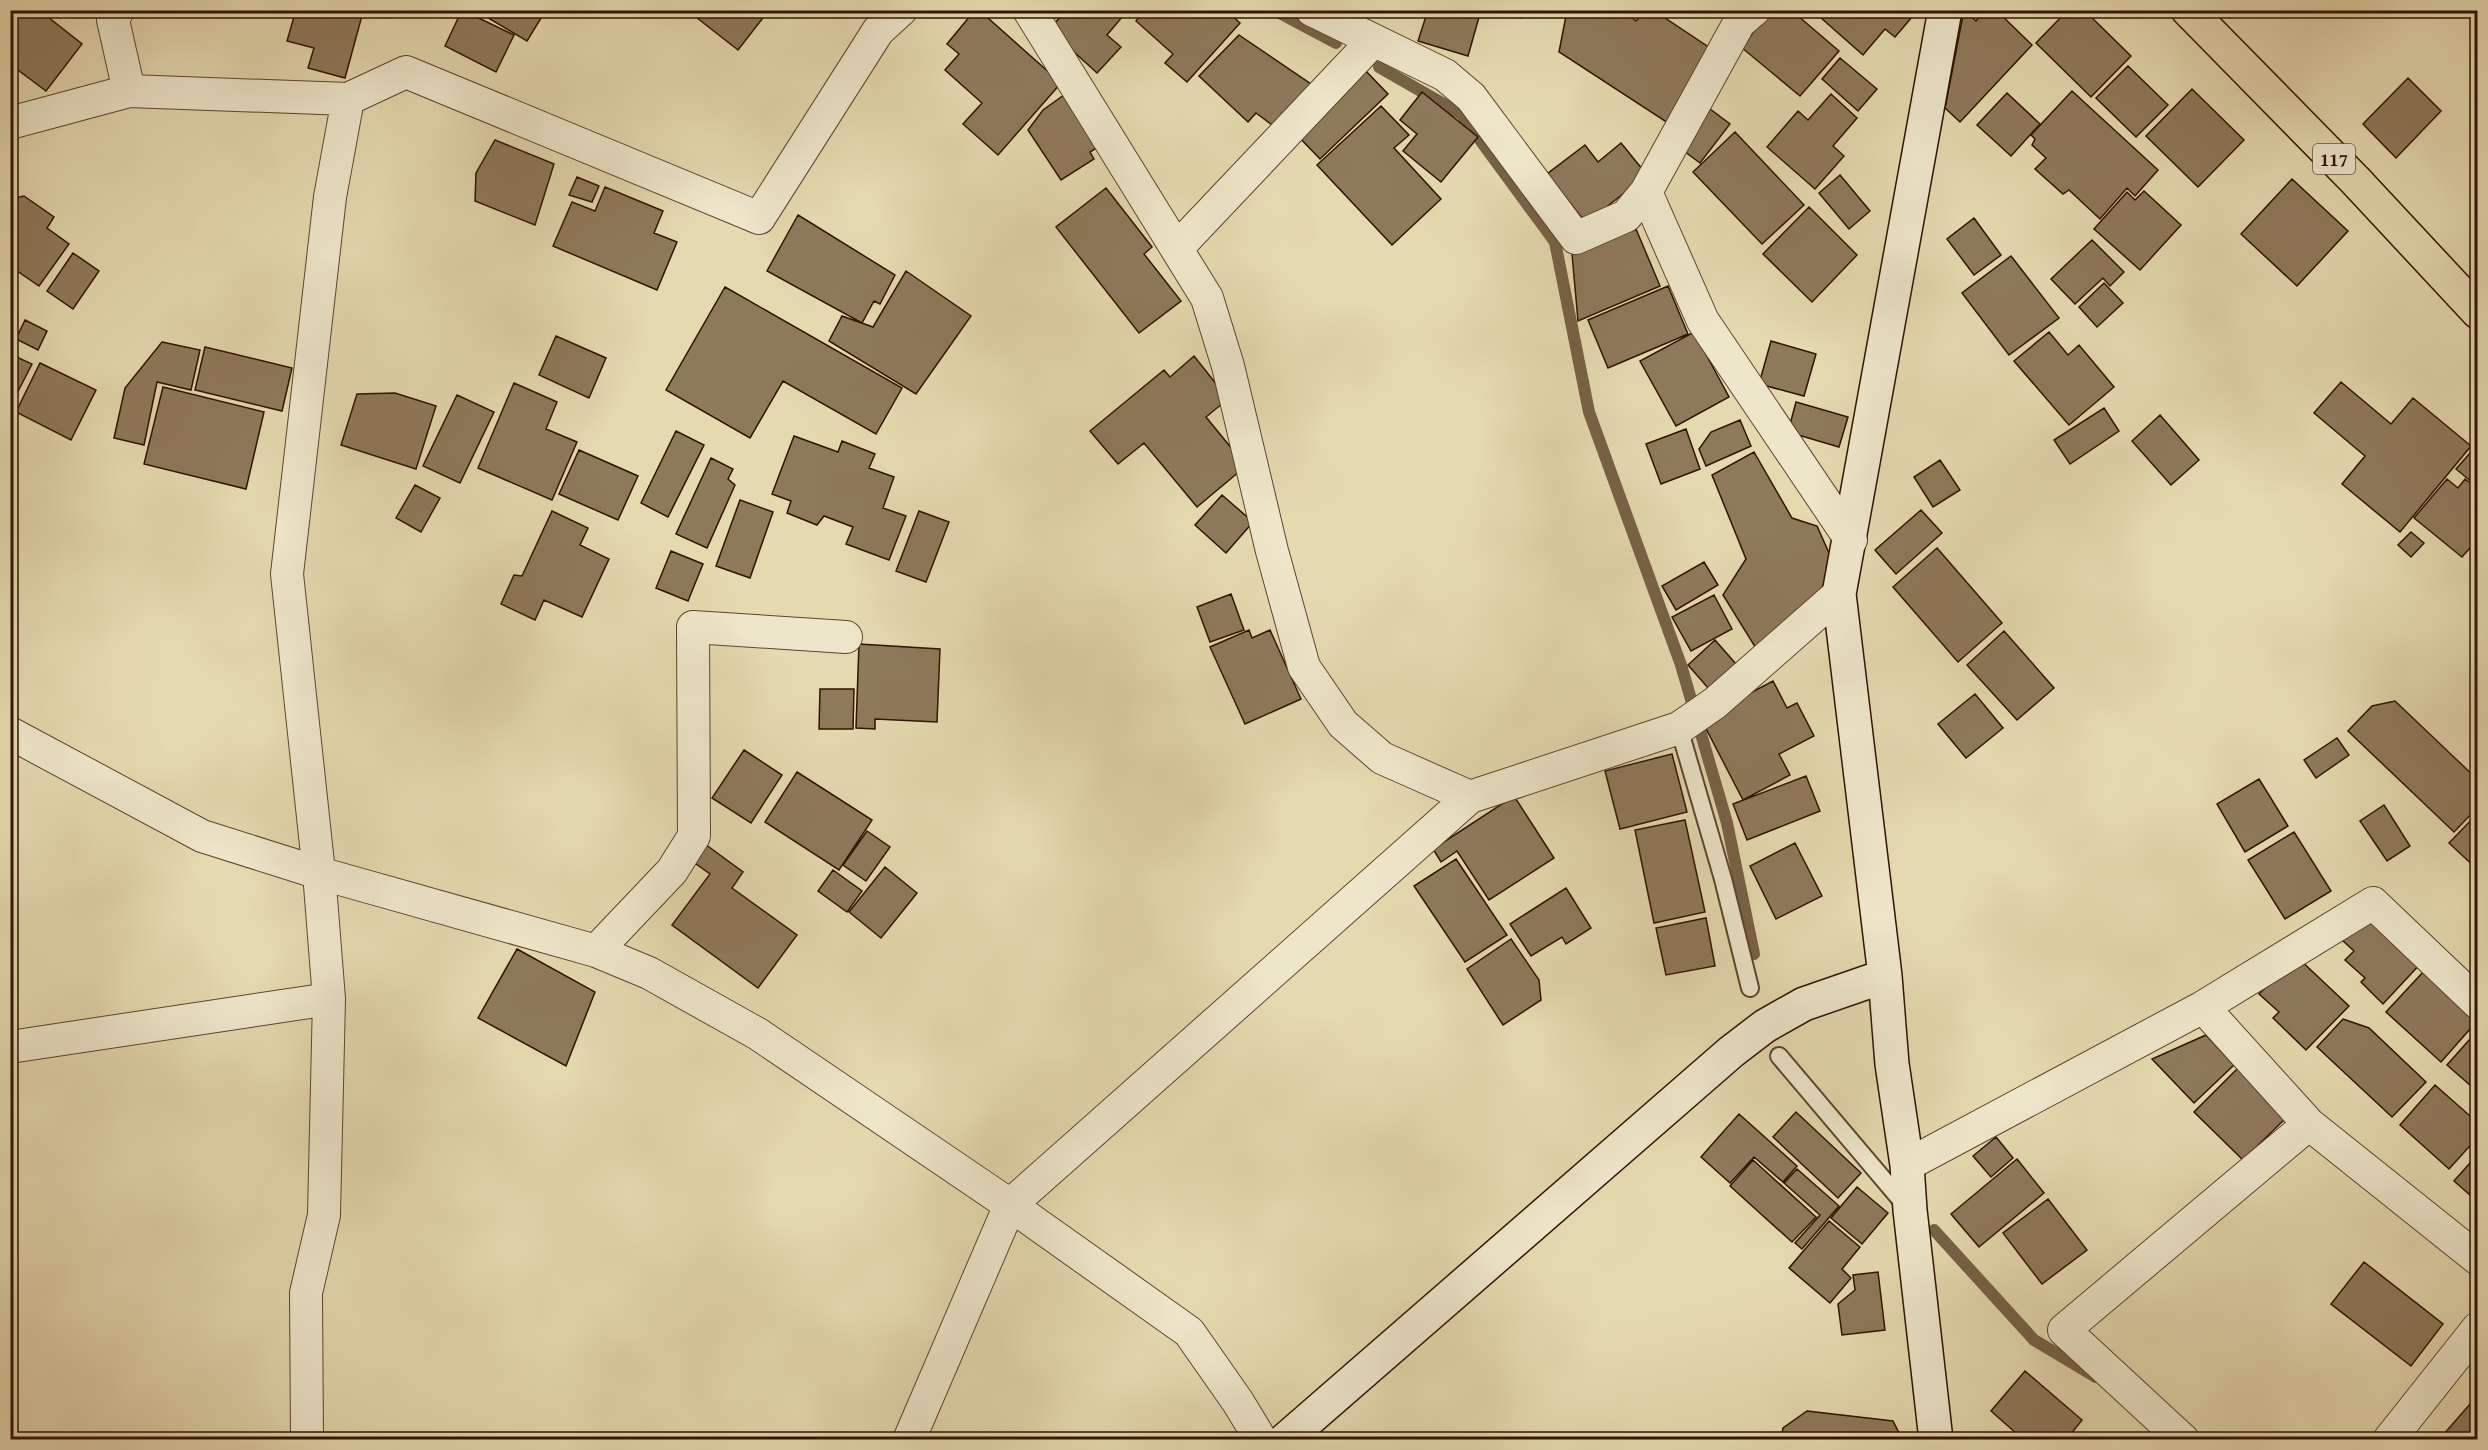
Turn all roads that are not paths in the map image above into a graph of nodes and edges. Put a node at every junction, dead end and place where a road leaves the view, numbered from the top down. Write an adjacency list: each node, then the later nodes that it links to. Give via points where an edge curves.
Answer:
1 (118, 10): 9 (street, via 113,20)
2 (901, 10): 10 (street, via 878,31 759,218 406,72)
3 (1029, 10): 13 (street, via 1146,202)
4 (1312, 10): 8 (street)
5 (1754, 10): 12 (street, via 1739,23)
6 (1945, 10): 15 (street)
7 (2188, 10): 14 (highway, 117)
8 (1373, 41): 12 (street, via 1445,75 1471,98 1576,238 1626,216); 13 (street)
9 (129, 91): 10 (street); 11 (street)
10 (348, 99): 21 (street, via 330,197 287,574)
11 (10, 123)
12 (1646, 192): 15 (street, via 1703,321)
13 (1178, 247): 20 (street, via 1207,298 1228,366 1304,667 1343,724 1382,758)
14 (2478, 312)
15 (1851, 540): 16 (street)
16 (1839, 594): 18 (street, via 1715,703); 23 (street)
17 (846, 637): 22 (street, via 693,627 694,836 672,871)
18 (1684, 724): 20 (street); 24 (lane)
19 (10, 733): 21 (street, via 202,836)
20 (1470, 798): 32 (street)
21 (319, 873): 22 (street); 25 (street)
22 (596, 951): 32 (street, via 649,973 758,1034)
23 (1885, 976): 31 (street, via 1892,1064); 39 (street, via 1804,1004 1765,1026 1731,1052)
24 (1750, 988)
25 (329, 999): 28 (street); 36 (street, via 324,1215 306,1293)
26 (2478, 1003): 27 (street, via 2373,903)
27 (2203, 1007): 30 (street); 31 (street)
28 (10, 1047)
29 (1779, 1056): 33 (lane)
30 (2309, 1124): 34 (street); 41 (street, via 2064,1330)
31 (1907, 1165): 33 (street)
32 (1010, 1205): 37 (street); 38 (street, via 1190,1332)
33 (1910, 1210): 40 (street)
34 (2478, 1259)
35 (2478, 1328): 42 (street)
36 (307, 1440)
37 (909, 1440)
38 (1261, 1440)
39 (1285, 1440)
40 (1936, 1440)
41 (2183, 1440)
42 (2389, 1440)

